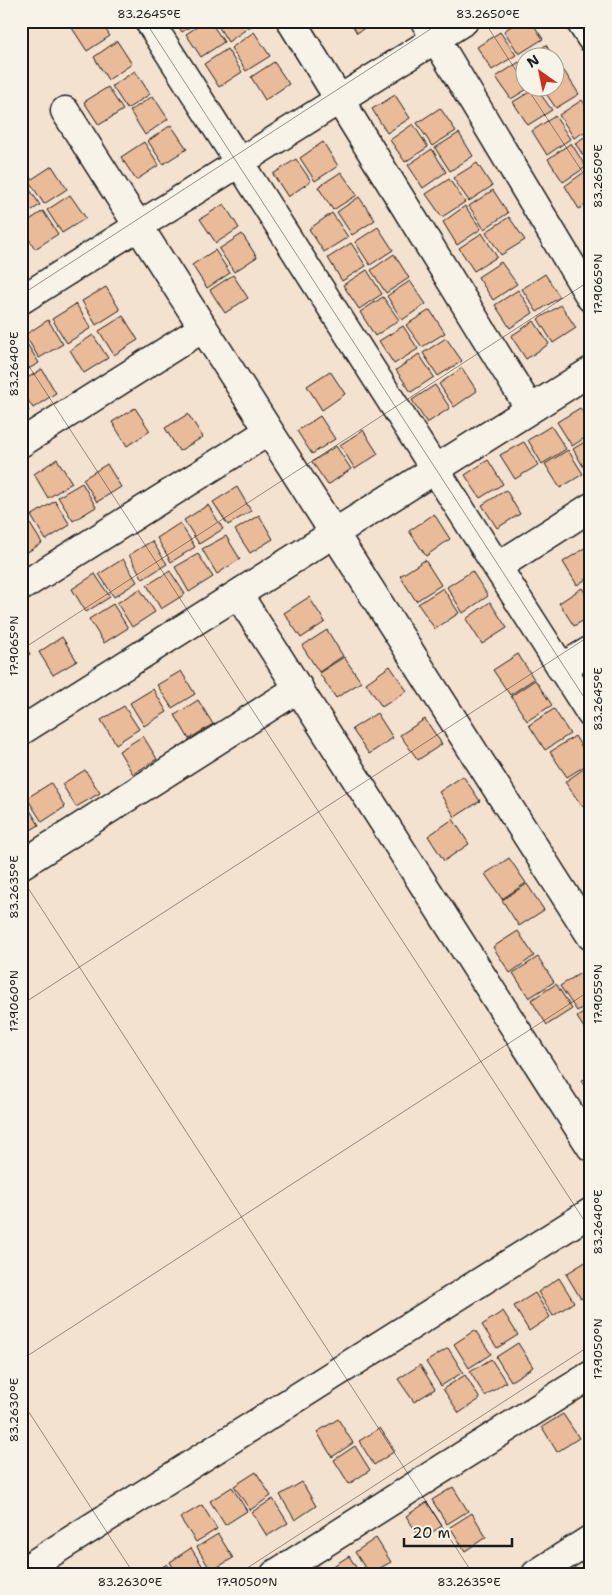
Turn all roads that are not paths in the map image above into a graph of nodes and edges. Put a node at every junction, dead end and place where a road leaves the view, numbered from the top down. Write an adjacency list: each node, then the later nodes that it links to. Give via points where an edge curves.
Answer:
1 (149, 21): 9 (street)
2 (291, 21): 7 (street)
3 (464, 21): 5 (street)
4 (580, 21): 6 (street)
5 (430, 30): 7 (street); 11 (street)
6 (591, 38)
7 (341, 100): 9 (street); 15 (street)
8 (65, 111): 10 (street)
9 (240, 163): 10 (street); 18 (street)
10 (139, 227): 12 (street); 13 (street)
11 (591, 298)
12 (21, 300)
13 (203, 328): 16 (street); 17 (street)
14 (591, 371): 15 (street)
15 (530, 409): 18 (street)
16 (269, 431): 20 (street); 22 (street)
17 (21, 443)
18 (435, 469): 20 (street); 21 (street)
19 (591, 507): 21 (street)
20 (334, 534): 23 (street); 30 (street)
21 (497, 567): 25 (street)
22 (21, 587)
23 (238, 594): 26 (street); 28 (street)
24 (591, 650): 25 (street)
25 (561, 668): 27 (street)
26 (299, 688): 29 (street); 31 (street)
27 (591, 714)
28 (21, 731)
29 (21, 865)
30 (591, 936)
31 (591, 1147)
32 (591, 1212): 35 (street)
33 (591, 1375): 36 (street)
34 (591, 1539): 37 (street)
35 (21, 1572)
36 (275, 1574)
37 (536, 1574)

